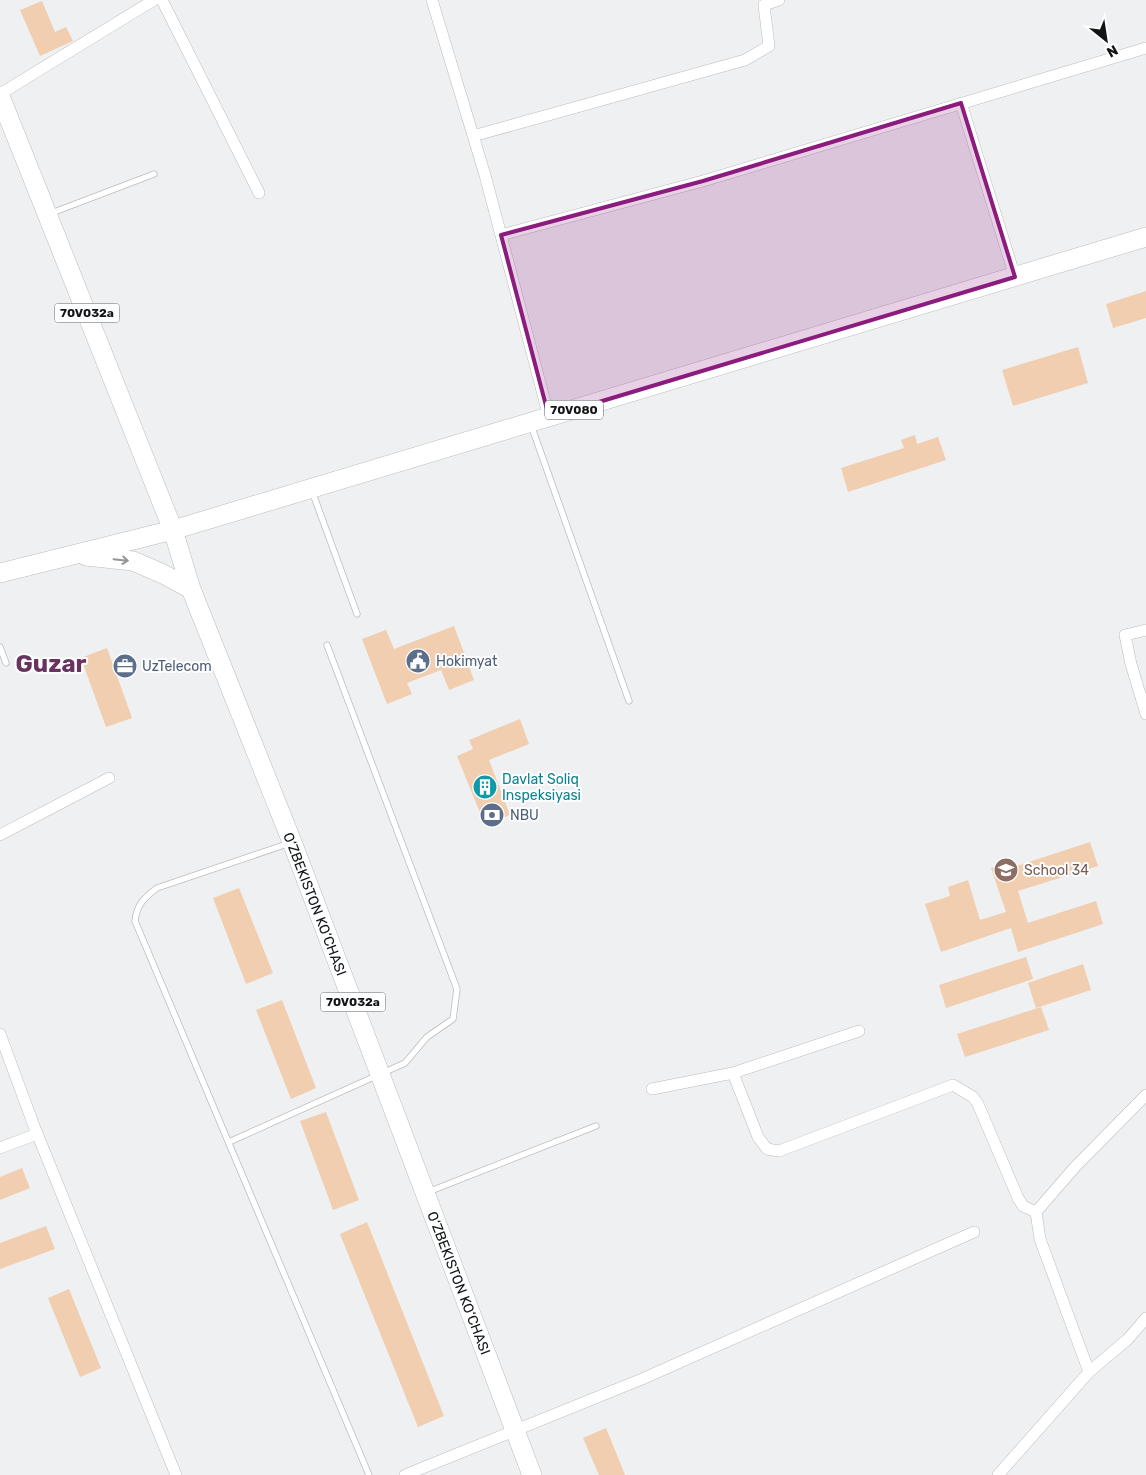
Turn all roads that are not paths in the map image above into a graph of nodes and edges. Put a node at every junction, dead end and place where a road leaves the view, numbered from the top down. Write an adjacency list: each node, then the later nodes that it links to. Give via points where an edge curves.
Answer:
1 (154, 0): 6 (street)
2 (162, 0): 10 (street)
3 (432, 0): 8 (street)
4 (778, 0): 8 (street, via 764,5 769,46 744,60)
5 (1146, 48): 7 (street)
6 (0, 95): 11 (main road, 70V032a)
7 (961, 103): 12 (street, via 703,182); 14 (street)
8 (473, 136): 12 (street)
9 (154, 174): 11 (lane)
10 (259, 193)
11 (47, 215): 18 (main road, 70V032a)
12 (501, 235): 15 (street)
13 (1146, 237): 14 (main road, 70V080)
14 (1015, 277): 15 (main road, 70V080)
15 (549, 417): 16 (main road, 70V080)
16 (530, 423): 17 (main road, 70V080); 27 (lane)
17 (311, 488): 18 (main road, 70V080); 22 (lane)
18 (173, 530): 19 (main road, 70V080); 21 (main road, O‘ZBEKISTON KO‘CHASI / 70V032a)
19 (73, 555): 20 (main road, 70V080); 21 (main road, one-way to 21, via 133,562)
20 (0, 571)
21 (191, 589): 31 (main road, O‘ZBEKISTON KO‘CHASI / 70V032a)
22 (357, 614)
23 (1146, 630): 28 (street, via 1125,635)
24 (327, 645): 35 (lane, via 457,989 453,1019 427,1036 405,1063)
25 (0, 647): 26 (lane)
26 (6, 663)
27 (629, 701)
28 (1146, 714)
29 (109, 778): 30 (street)
30 (0, 835)
31 (292, 842): 35 (main road, O‘ZBEKISTON KO‘CHASI / 70V032a); 40 (lane, via 157,888 141,900 136,910 135,921)
32 (859, 1031): 34 (street)
33 (0, 1034): 39 (street)
34 (733, 1073): 36 (street); 43 (street, via 758,1137 767,1149 779,1151 953,1085 978,1104 1018,1198 1023,1206)
35 (380, 1074): 40 (lane); 42 (main road, O‘ZBEKISTON KO‘CHASI / 70V032a)
36 (652, 1089)
37 (1146, 1095): 43 (street)
38 (596, 1126): 42 (lane)
39 (37, 1134): 41 (street); 48 (street)
40 (229, 1142): 49 (lane)
41 (0, 1148)
42 (425, 1193): 47 (main road, O‘ZBEKISTON KO‘CHASI / 70V032a)
43 (1036, 1212): 46 (street, via 1040,1239)
44 (974, 1232): 47 (street, via 642,1379)
45 (1146, 1318): 46 (street, via 1128,1339)
46 (1089, 1372): 52 (street)
47 (515, 1430): 50 (street); 51 (main road, O‘ZBEKISTON KO‘CHASI / 70V032a)
48 (176, 1475)
49 (369, 1475)
50 (405, 1475)
51 (532, 1475)
52 (998, 1475)

